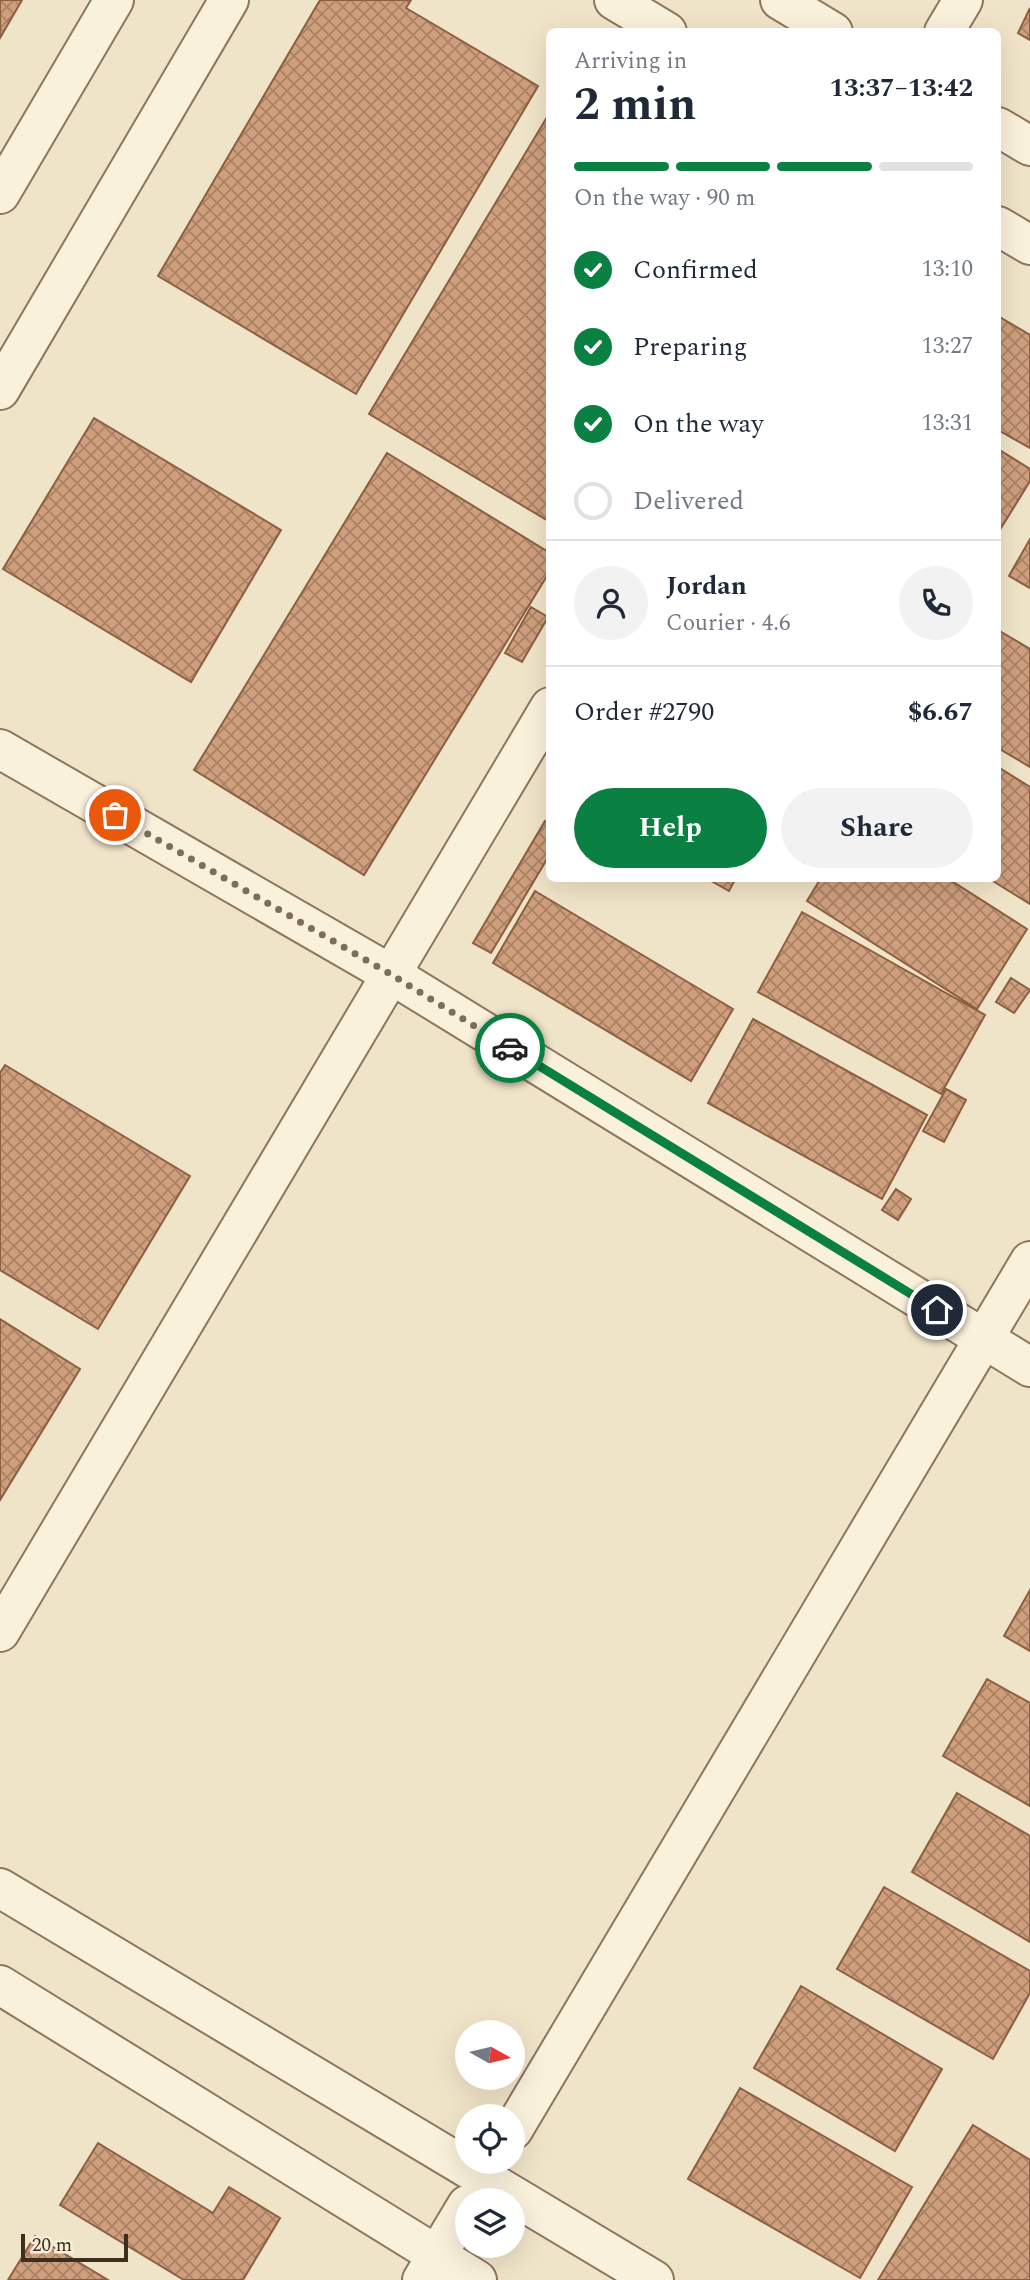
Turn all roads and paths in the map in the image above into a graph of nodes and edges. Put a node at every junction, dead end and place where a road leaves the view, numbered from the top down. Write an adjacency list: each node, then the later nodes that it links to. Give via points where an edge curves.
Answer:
1 (114, 0): 11 (street)
2 (229, 0): 14 (street)
3 (614, 0): 6 (street)
4 (780, 0): 7 (street)
5 (963, 0): 8 (street)
6 (660, 28)
7 (826, 28)
8 (946, 28)
9 (1001, 129): 10 (street)
10 (1030, 146)
11 (0, 194)
12 (1001, 228): 13 (street)
13 (1030, 245)
14 (0, 390)
15 (546, 714): 17 (street)
16 (0, 749): 17 (street)
17 (392, 975): 19 (street); 21 (street)
18 (1030, 1261): 19 (street)
19 (984, 1339): 20 (street); 24 (street)
20 (1030, 1367)
21 (0, 1632)
22 (0, 1888): 25 (street)
23 (0, 1984): 26 (street)
24 (525, 2110)
25 (479, 2186): 26 (street); 28 (street)
26 (429, 2268): 27 (street)
27 (477, 2280)
28 (654, 2280)

